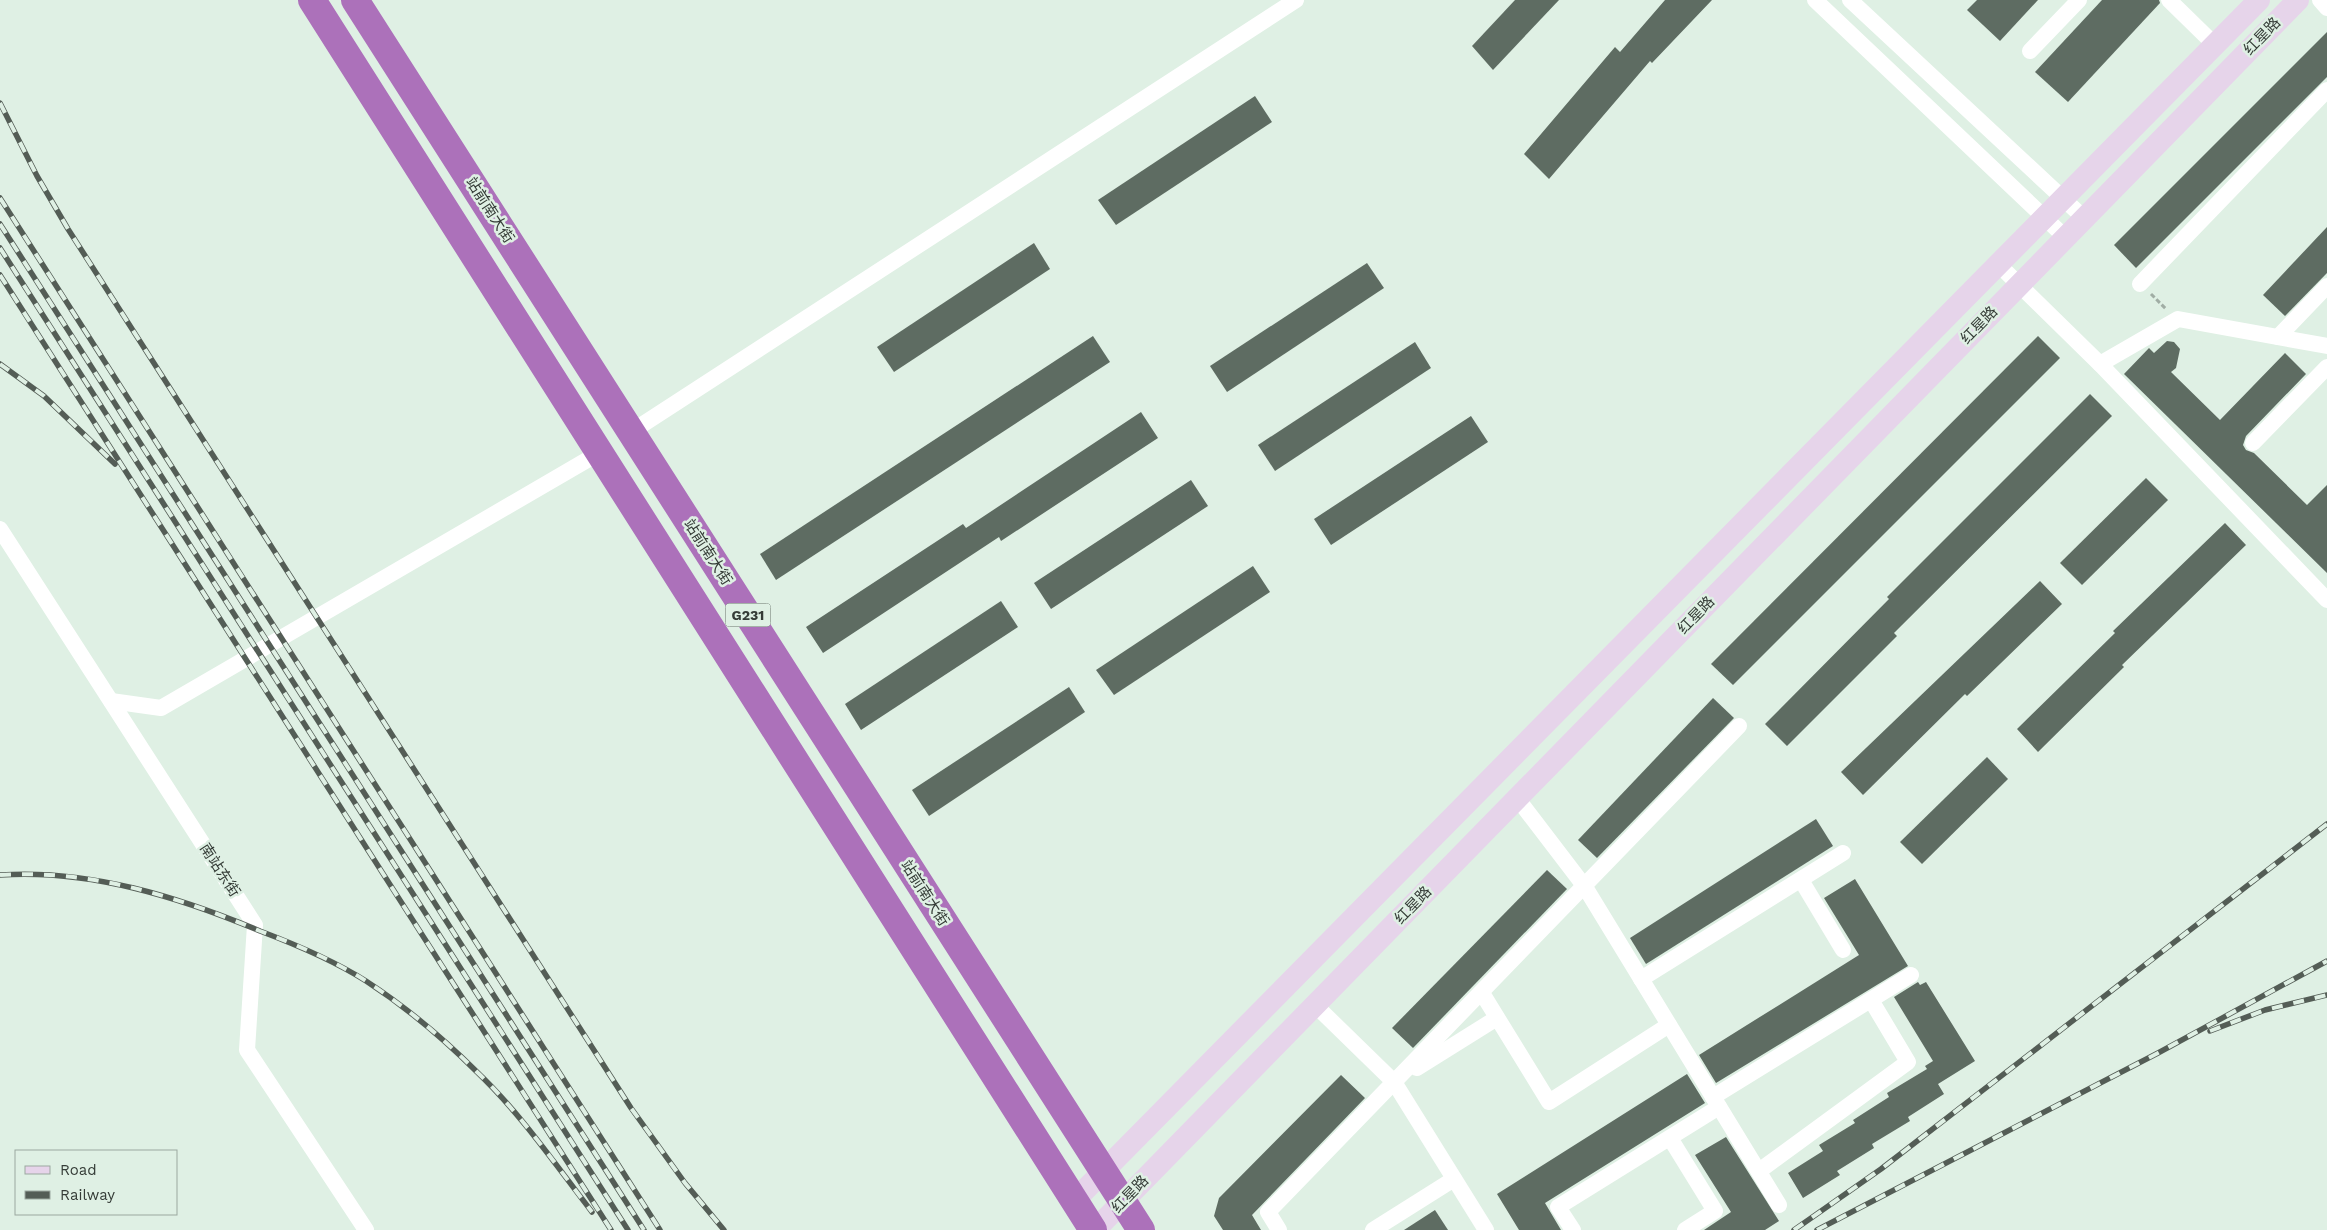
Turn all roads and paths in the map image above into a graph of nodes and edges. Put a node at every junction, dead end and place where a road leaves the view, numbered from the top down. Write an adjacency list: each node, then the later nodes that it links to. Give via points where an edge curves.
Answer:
1 (312, 0): 30 (highway, G231)
2 (355, 0): 28 (highway, 站前南大街 / G231)
3 (1296, 0): 28 (street)
4 (1815, 0): 16 (street)
5 (1850, 0): 15 (street)
6 (2079, 0): 13 (street)
7 (2169, 0): 12 (street)
8 (2259, 0): 12 (street, 红星路)
9 (2298, 0): 17 (street, 红星路)
10 (2320, 0): 11 (street)
11 (2327, 8)
12 (2215, 45): 15 (street, 红星路)
13 (2030, 51)
14 (2327, 90): 21 (street)
15 (2064, 200): 16 (street, 红星路); 17 (street)
16 (2045, 218): 18 (street); 19 (street, 红星路)
17 (2084, 218): 18 (street, 红星路)
18 (2065, 237): 20 (street, 红星路)
19 (1999, 265): 20 (street); 51 (street, 红星路)
20 (2019, 284): 26 (street); 35 (street, 红星路)
21 (2140, 284): 23 (path)
22 (2327, 286): 24 (street)
23 (2178, 319): 24 (street); 26 (street)
24 (2278, 337): 25 (street)
25 (2327, 346)
26 (2100, 364): 32 (street)
27 (2327, 367): 29 (street)
28 (631, 432): 51 (highway, 站前南大街 / G231)
29 (2253, 443)
30 (599, 453): 33 (street, via 161,708); 53 (highway, G231)
31 (0, 529): 33 (street, 南站东街)
32 (2327, 600)
33 (110, 701): 56 (street, 南站东街, via 255,924 246,1050)
34 (1739, 726): 38 (street)
35 (1517, 798): 38 (street); 44 (street, 红星路)
36 (1843, 853): 37 (street)
37 (1800, 880): 39 (street); 41 (street)
38 (1585, 887): 41 (street); 42 (street)
39 (1844, 950)
40 (1911, 975): 43 (street)
41 (1641, 979): 46 (street)
42 (1482, 993): 45 (street); 47 (street)
43 (1871, 1000): 48 (street); 50 (street, via 1908,1062)
44 (1315, 1005): 47 (street); 54 (street, 红星路)
45 (1497, 1018): 46 (street, via 1549,1102); 47 (street)
46 (1669, 1025): 48 (street)
47 (1394, 1082): 52 (street); 59 (street, via 1268,1212)
48 (1716, 1102): 49 (street); 50 (street)
49 (1670, 1138): 62 (street, via 1558,1207); 63 (street, via 1715,1211)
50 (1759, 1171): 55 (street)
51 (1103, 1172): 53 (street, 红星路); 54 (highway, 站前南大街 / G231)
52 (1454, 1179): 60 (street); 61 (street)
53 (1074, 1201): 57 (highway, G231)
54 (1123, 1202): 57 (street, 红星路); 58 (highway, 站前南大街 / G231)
55 (1779, 1205)
56 (366, 1230)
57 (1094, 1230)
58 (1141, 1230)
59 (1279, 1230)
60 (1373, 1230)
61 (1485, 1230)
62 (1573, 1230)
63 (1685, 1230)

